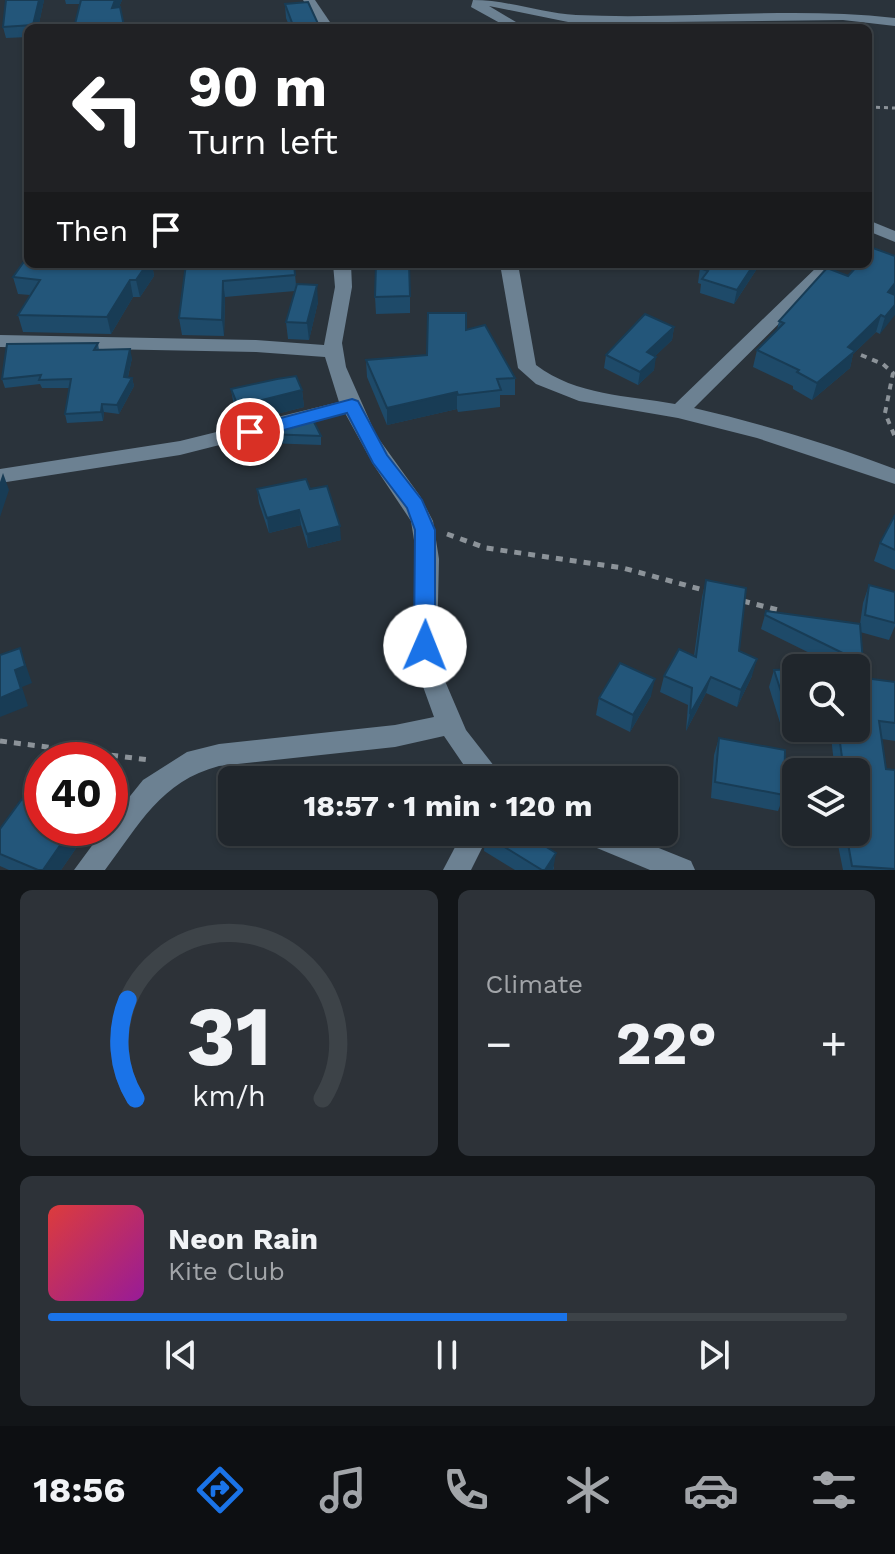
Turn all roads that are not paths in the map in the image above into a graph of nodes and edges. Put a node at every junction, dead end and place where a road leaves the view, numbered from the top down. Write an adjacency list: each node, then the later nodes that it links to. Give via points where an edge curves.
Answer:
1 (309, 0): 5 (street)
2 (469, 0): 6 (street)
3 (479, 0): 4 (street, via 573,19 843,16)
4 (895, 22)
5 (324, 24)
6 (512, 24)
7 (872, 227): 8 (street)
8 (895, 237)
9 (342, 268): 13 (street, via 345,288)
10 (510, 268): 15 (street, via 527,368 537,377 584,395)
11 (826, 268): 15 (street)
12 (0, 341): 13 (street)
13 (333, 352): 14 (street)
14 (352, 405): 16 (street, via 204,443); 18 (street, via 425,530 425,646)
15 (679, 411): 17 (street)
16 (0, 476)
17 (895, 477)
18 (450, 724): 19 (street); 23 (street, via 187,763 152,788)
19 (482, 766)
20 (470, 846): 24 (street)
21 (615, 846): 22 (street)
22 (649, 864): 25 (street)
23 (88, 870)
24 (457, 870)
25 (681, 870)

